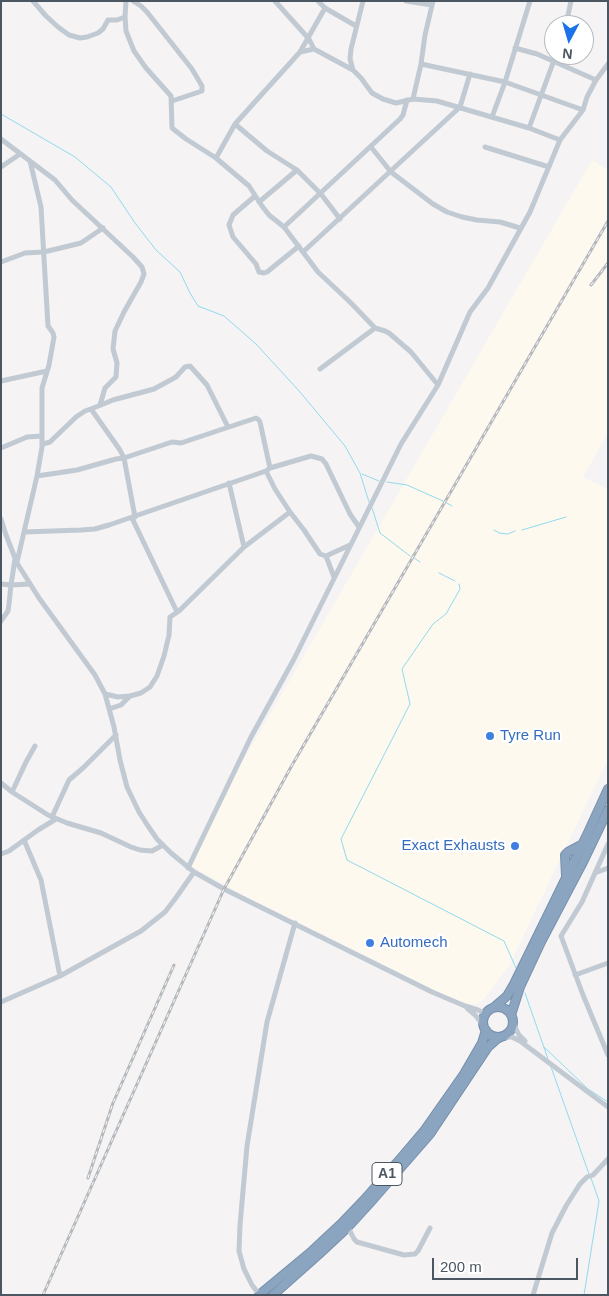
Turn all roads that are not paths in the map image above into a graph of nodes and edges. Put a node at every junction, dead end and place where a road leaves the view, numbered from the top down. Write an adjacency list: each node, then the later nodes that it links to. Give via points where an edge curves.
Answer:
1 (33, 1): 13 (street, via 58,27 80,38 103,30 108,20)
2 (126, 1): 13 (street)
3 (133, 1): 31 (street, via 147,12 202,86 202,91)
4 (275, 1): 15 (street)
5 (318, 1): 11 (street)
6 (363, 1): 14 (street)
7 (406, 1): 10 (street)
8 (530, 1): 16 (street)
9 (571, 1): 12 (street)
10 (432, 3): 20 (street)
11 (325, 8): 14 (street); 15 (street)
12 (568, 15)
13 (125, 17): 31 (street, via 126,31 134,50)
14 (356, 26): 24 (street, via 350,59)
15 (309, 39): 17 (street); 18 (street)
16 (516, 48): 19 (street); 28 (street)
17 (314, 49): 18 (street); 24 (street)
18 (300, 52): 35 (street)
19 (544, 58)
20 (421, 64): 26 (street); 30 (street)
21 (608, 64): 25 (street)
22 (552, 65): 29 (street)
23 (562, 65): 27 (street)
24 (354, 70): 30 (street, via 372,93 383,99 396,102)
25 (606, 71): 27 (street)
26 (470, 74): 28 (street); 32 (street)
27 (596, 80): 33 (street)
28 (505, 82): 29 (street); 34 (street)
29 (541, 95): 33 (street); 36 (street)
30 (410, 100): 32 (street, via 437,101); 39 (street, via 400,119)
31 (172, 101): 42 (street, via 173,130)
32 (460, 107): 34 (street); 47 (street)
33 (583, 110): 38 (street)
34 (492, 117): 36 (street)
35 (235, 124): 42 (street); 46 (street, via 267,151)
36 (529, 128): 38 (street)
37 (1, 139): 41 (street)
38 (560, 140): 45 (street)
39 (371, 147): 47 (street); 48 (street)
40 (485, 147): 45 (street)
41 (20, 154): 43 (street); 44 (street)
42 (216, 158): 49 (street, via 249,186)
43 (30, 161): 53 (street, via 55,180); 56 (street, via 41,207)
44 (1, 167)
45 (549, 167): 54 (street)
46 (297, 170): 48 (street); 50 (street)
47 (391, 172): 51 (street); 54 (street, via 447,212)
48 (321, 194): 51 (street); 52 (street)
49 (255, 196): 50 (street); 55 (street, via 233,215 229,225 233,237 259,272 267,272)
50 (259, 202): 52 (street)
51 (340, 219): 57 (street)
52 (284, 227): 55 (street)
53 (103, 228): 56 (street, via 81,244); 64 (street, via 142,267 144,274 115,332 113,349 117,374 105,388)
54 (520, 228): 63 (street, via 488,288 470,312)
55 (299, 246): 57 (street)
56 (44, 252): 58 (street, via 25,253); 61 (street, via 48,326 54,337)
57 (303, 252): 59 (street, via 318,272)
58 (1, 262)
59 (375, 328): 60 (street); 63 (street, via 389,333 411,352)
60 (320, 368)
61 (47, 371): 62 (street); 67 (street, via 42,388)
62 (1, 381)
63 (438, 385): 77 (street, via 401,444)
64 (100, 405): 65 (street); 66 (street, via 154,389 190,366 207,385)
65 (91, 409): 68 (street, via 84,411 50,442); 70 (street)
66 (228, 427): 70 (street); 71 (street, via 254,418 259,420)
67 (42, 436): 68 (street); 69 (street, via 27,437)
68 (43, 444): 72 (street)
69 (1, 448)
70 (124, 458): 72 (street); 75 (street)
71 (268, 469): 73 (street); 74 (street, via 275,489); 77 (street, via 308,456 322,459)
72 (37, 476): 78 (street)
73 (229, 483): 75 (street); 80 (street)
74 (290, 512): 80 (street); 81 (street, via 320,554)
75 (134, 518): 78 (street, via 95,528); 87 (street)
76 (1, 519): 82 (street)
77 (359, 527): 79 (street)
78 (24, 532): 82 (street)
79 (350, 545): 81 (street); 83 (street)
80 (244, 547): 87 (street)
81 (326, 556): 83 (street)
82 (16, 561): 85 (street); 86 (street)
83 (334, 577): 103 (street)
84 (1, 584): 86 (street)
85 (30, 584): 86 (street); 89 (street)
86 (10, 586): 88 (street, via 8,610)
87 (177, 612): 90 (street, via 170,617 169,636 157,676 150,687)
88 (1, 621)
89 (105, 694): 90 (street); 91 (street)
90 (130, 696): 91 (street, via 121,705)
91 (109, 709): 92 (street)
92 (116, 735): 98 (street, via 69,780); 101 (street, via 123,773 133,800)
93 (35, 746): 96 (street)
94 (1, 783): 96 (street)
95 (608, 789): 113 (highway, via 508,996)
96 (12, 792): 98 (street)
97 (608, 810): 115 (highway, A1, via 520,987)
98 (54, 818): 99 (street); 101 (street, via 140,850 152,850)
99 (24, 840): 102 (street); 110 (street, via 40,880)
100 (608, 844): 106 (street)
101 (163, 845): 103 (street)
102 (1, 854)
103 (188, 868): 105 (street)
104 (608, 868): 106 (street)
105 (194, 872): 107 (street); 110 (street, via 156,920)
106 (594, 874): 109 (street, via 582,902 561,936)
107 (295, 924): 112 (street); 124 (street, via 267,1022 246,1156 239,1251 244,1270)
108 (608, 963): 109 (street)
109 (575, 975): 119 (street)
110 (60, 976): 111 (street)
111 (1, 1002)
112 (464, 1006): 114 (street); 116 (street)
113 (493, 1008): 114 (highway); 115 (highway, via 504,1008)
114 (486, 1014): 116 (highway, A1)
115 (512, 1019): 117 (highway, A1, via 510,1031); 118 (street)
116 (485, 1028): 117 (highway, via 492,1036); 124 (highway, A1, via 482,1043 464,1074 424,1131 341,1224)
117 (502, 1037): 118 (street, via 512,1037); 122 (highway, A1, via 488,1047 424,1141)
118 (529, 1047): 120 (street)
119 (608, 1055)
120 (608, 1107)
121 (608, 1159): 126 (street, via 580,1184 566,1206 552,1233)
122 (348, 1227): 123 (street, via 355,1240 404,1255 418,1252); 125 (highway, A1)
123 (430, 1228)
124 (259, 1294)
125 (273, 1295)
126 (533, 1295)

